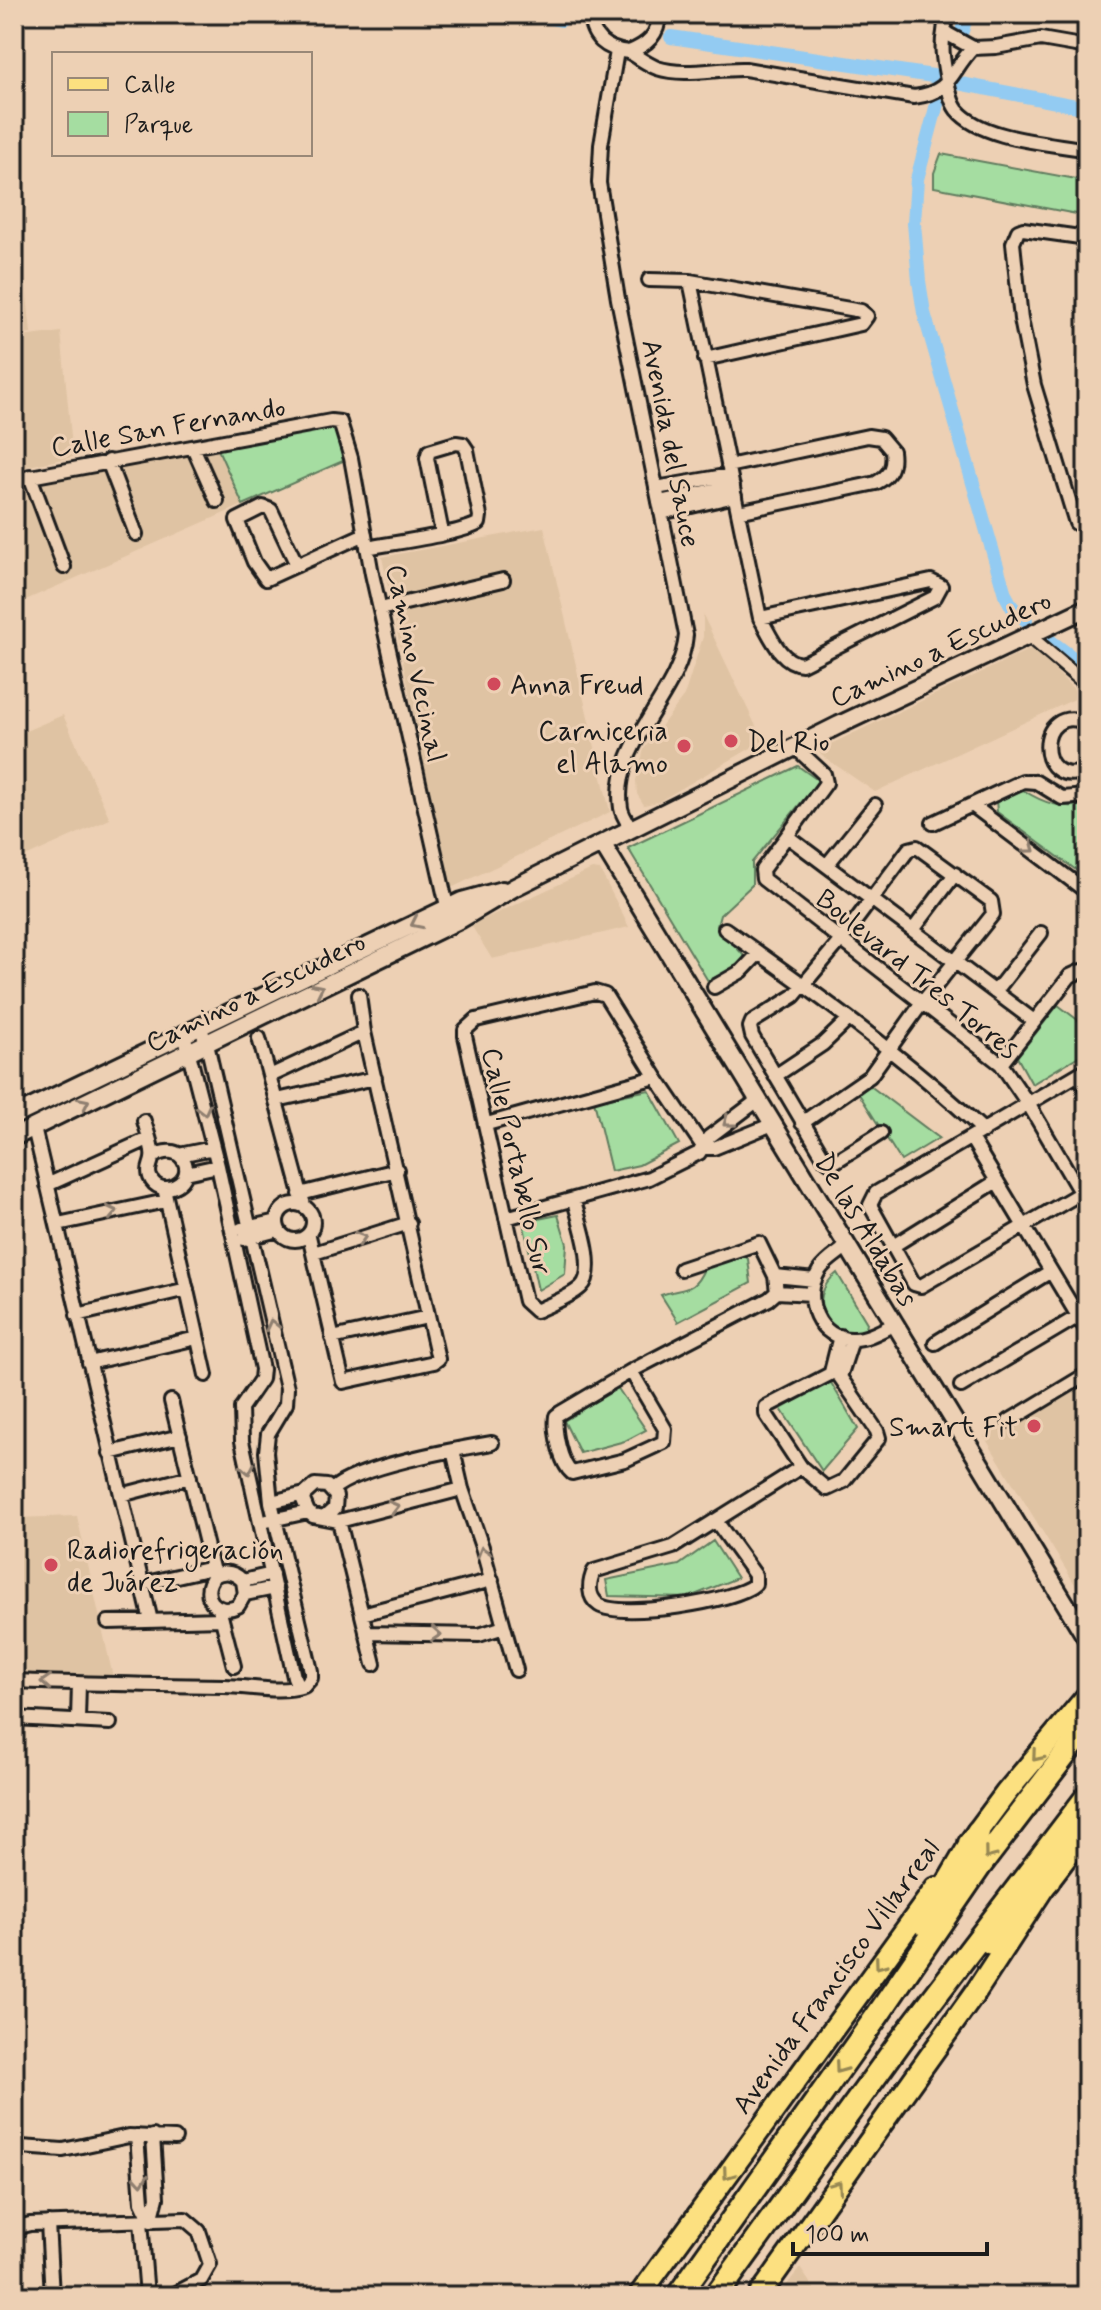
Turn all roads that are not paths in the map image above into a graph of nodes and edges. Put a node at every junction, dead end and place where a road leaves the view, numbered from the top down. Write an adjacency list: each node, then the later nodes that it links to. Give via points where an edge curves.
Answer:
1 (590, 14): 7 (street, via 597,39)
2 (659, 14): 7 (street, via 648,42)
3 (946, 14): 4 (street)
4 (944, 32): 6 (street); 8 (street)
5 (1087, 47): 6 (street, via 1041,39)
6 (973, 48): 8 (street)
7 (623, 52): 8 (street, via 657,68 691,73 745,69 914,97); 20 (street, Avenida del Sauce, via 601,145 599,183)
8 (947, 85): 9 (street, via 957,110 975,125)
9 (1087, 150)
10 (1087, 238): 24 (street, via 1031,229 1018,231 1013,243 1034,385 1076,523)
11 (649, 280): 12 (street)
12 (690, 281): 13 (street); 13 (street, via 867,316 861,324)
13 (705, 359): 19 (street)
14 (331, 421): 15 (street, Calle San Fernando); 27 (street, Camino Vecinal, via 344,429)
15 (193, 447): 16 (street, Calle San Fernando); 21 (street)
16 (108, 461): 17 (street, Calle San Fernando); 26 (street)
17 (30, 476): 18 (street, Calle San Fernando); 30 (street)
18 (14, 480)
19 (731, 481): 20 (street); 22 (street); 23 (street); 23 (street, via 868,436 881,438 892,451 892,469 876,483)
20 (656, 488): 22 (street, Avenida del Sauce)
21 (217, 501)
22 (660, 507): 46 (street, Avenida del Sauce, via 685,648 624,772 621,811)
23 (738, 512): 34 (street)
24 (1085, 530)
25 (442, 533): 25 (street, via 479,523 463,444 429,451 427,458); 28 (street)
26 (136, 534)
27 (365, 534): 28 (street, Camino Vecinal); 29 (street)
28 (367, 548): 33 (street, Camino Vecinal)
29 (297, 565): 29 (street, via 266,579 237,520 263,507 271,510)
30 (64, 567)
31 (503, 580): 33 (street)
32 (1087, 608): 35 (street, Camino a Escudero)
33 (380, 609): 53 (street, Camino Vecinal)
34 (760, 618): 34 (street, via 785,657 802,664 935,597 941,586 931,581)
35 (1027, 634): 36 (street); 38 (street, Camino a Escudero)
36 (1087, 685)
37 (1087, 723): 39 (street, via 1061,722 1048,735 1047,754)
38 (795, 747): 46 (street, Camino a Escudero); 47 (street, via 827,779)
39 (1058, 770): 40 (street); 41 (street)
40 (1082, 772): 42 (street)
41 (1044, 787): 42 (street, via 1062,798); 44 (street, via 1023,781)
42 (1083, 795)
43 (875, 805): 49 (street)
44 (972, 805): 45 (street); 51 (street, one-way to 51)
45 (933, 823)
46 (632, 830): 48 (street, Camino a Escudero)
47 (787, 836): 49 (street); 57 (street, Boulevard Tres Torres, via 762,870 767,883)
48 (603, 845): 53 (street, Camino a Escudero, via 498,899); 83 (street, De las Aldabas)
49 (827, 865): 52 (street)
50 (955, 874): 52 (street, via 922,849 909,849); 55 (street); 59 (street, via 991,901 993,914)
51 (1087, 892)
52 (872, 899): 55 (street); 57 (street)
53 (449, 916): 68 (street, Camino a Escudero, one-way to 68); 72 (street, Camino a Escudero, one-way to 53)
54 (725, 929): 58 (street)
55 (913, 930): 59 (street)
56 (1041, 933): 63 (street)
57 (841, 940): 61 (street); 65 (street, Boulevard Tres Torres)
58 (759, 953): 61 (street); 62 (street, via 742,971)
59 (956, 962): 63 (street); 65 (street)
60 (1087, 974): 67 (street, via 1070,976)
61 (804, 984): 66 (street); 78 (street, via 752,1022 750,1031)
62 (714, 987)
63 (995, 992): 67 (street)
64 (359, 995): 69 (street)
65 (922, 1003): 73 (street); 75 (street, Boulevard Tres Torres)
66 (848, 1020): 73 (street); 78 (street)
67 (1034, 1021): 75 (street)
68 (200, 1027): 70 (street, Camino a Escudero); 72 (street)
69 (364, 1032): 77 (street); 80 (street)
70 (184, 1034): 74 (street); 85 (street, Camino a Escudero)
71 (259, 1038): 77 (street)
72 (207, 1044): 74 (street, Camino a Escudero); 98 (street)
73 (889, 1051): 87 (street, via 863,1082); 91 (street)
74 (190, 1052): 90 (street, Camino a Escudero, one-way to 74); 100 (street, one-way to 100)
75 (1001, 1064): 84 (street, Boulevard Tres Torres)
76 (1082, 1072): 81 (street); 84 (street)
77 (270, 1076): 82 (street)
78 (775, 1076): 87 (street)
79 (656, 1077): 88 (street); 88 (street, Calle Portabello Sur, via 613,1003 599,992 476,1020 465,1036); 96 (street)
80 (375, 1078): 82 (street); 101 (street)
81 (1087, 1090)
82 (277, 1100): 107 (street)
83 (758, 1100): 89 (street, De las Aldabas); 96 (street, one-way to 96, via 709,1137)
84 (1029, 1105): 91 (street); 106 (street, Boulevard Tres Torres)
85 (14, 1116)
86 (144, 1121): 95 (street)
87 (802, 1123): 92 (street, via 829,1162)
88 (487, 1124): 109 (street, Calle Portabello Sur)
89 (773, 1124): 96 (street); 117 (street, De las Aldabas)
90 (34, 1128): 93 (street, Camino a Escudero); 104 (street)
91 (984, 1131): 94 (street)
92 (881, 1133)
93 (14, 1137)
94 (971, 1138): 103 (street); 118 (street, via 872,1196 871,1209)
95 (148, 1139): 99 (street); 104 (street)
96 (704, 1148): 108 (street, via 649,1178)
97 (179, 1155): 99 (street, via 171,1151); 100 (street); 102 (street)
98 (232, 1155): 100 (street); 114 (street)
99 (153, 1157): 105 (street, via 149,1176)
100 (216, 1158): 102 (street); 116 (street)
101 (397, 1170): 107 (street); 110 (street)
102 (186, 1173): 105 (street)
103 (997, 1181): 113 (street); 118 (street)
104 (47, 1185): 111 (street)
105 (165, 1194): 111 (street, one-way to 105); 124 (street)
106 (1085, 1196): 113 (street)
107 (302, 1200): 112 (street, via 283,1209); 115 (street, via 314,1223)
108 (574, 1201): 109 (street); 109 (street, Calle Portabello Sur, via 588,1255 585,1282 536,1311 525,1301)
109 (506, 1218)
110 (409, 1223): 119 (street, one-way to 110); 129 (street)
111 (58, 1224): 128 (street)
112 (278, 1226): 114 (street); 115 (street, via 283,1236 295,1241)
113 (1024, 1227): 118 (street, via 921,1286 914,1284); 121 (street)
114 (250, 1232): 116 (street); 141 (street, one-way to 114)
115 (309, 1236): 119 (street)
116 (232, 1237): 142 (street)
117 (847, 1246): 123 (street, via 824,1264); 130 (street, De las Aldabas)
118 (893, 1246)
119 (314, 1253): 133 (street)
120 (681, 1269): 122 (street, via 756,1242)
121 (1051, 1271): 127 (street); 135 (street)
122 (775, 1276): 123 (street); 125 (street)
123 (815, 1280): 126 (street)
124 (187, 1289): 128 (street); 132 (street)
125 (777, 1292): 126 (street); 137 (street)
126 (812, 1294): 134 (street, via 815,1314 827,1330)
127 (1083, 1314): 131 (street); 143 (street)
128 (77, 1315): 136 (street)
129 (428, 1317): 133 (street); 133 (street, via 439,1355 434,1362 348,1382 340,1379)
130 (895, 1324): 134 (street); 176 (street, De las Aldabas)
131 (1087, 1331)
132 (197, 1338): 136 (street); 139 (street)
133 (332, 1338)
134 (846, 1338): 140 (street)
135 (935, 1343)
136 (89, 1363): 151 (street)
137 (631, 1371): 137 (street, via 556,1416 565,1466 575,1474 664,1442 665,1429)
138 (1087, 1374): 145 (street)
139 (206, 1375)
140 (838, 1377): 152 (street, via 766,1407); 152 (street, via 879,1438 831,1489)
141 (284, 1378): 142 (street); 148 (street, via 286,1404)
142 (261, 1379): 147 (street, via 241,1408)
143 (961, 1386)
144 (171, 1401): 146 (street)
145 (1009, 1421)
146 (180, 1436): 151 (street); 153 (street)
147 (242, 1441): 148 (street); 164 (street, one-way to 164)
148 (266, 1441): 158 (street)
149 (492, 1443): 150 (street)
150 (453, 1450): 154 (street); 155 (street, via 351,1477)
151 (110, 1453): 157 (street)
152 (801, 1467): 163 (street)
153 (190, 1477): 157 (street); 165 (street)
154 (462, 1489): 162 (street, one-way to 154); 166 (street, one-way to 154)
155 (332, 1490): 156 (street, via 321,1484); 160 (street, via 335,1508)
156 (305, 1494): 158 (street); 159 (street)
157 (121, 1495): 168 (street)
158 (271, 1502): 161 (street)
159 (308, 1512): 160 (street); 161 (street)
160 (325, 1517): 162 (street)
161 (275, 1520): 164 (street); 182 (street, via 311,1671)
162 (339, 1521): 171 (street)
163 (716, 1521): 163 (street, via 673,1547 594,1571 589,1581 594,1600 621,1610 718,1601 750,1589 755,1575)
164 (260, 1523): 167 (street)
165 (213, 1572): 168 (street); 169 (street, via 233,1573); 170 (street, via 207,1594)
166 (492, 1580): 171 (street); 174 (street)
167 (274, 1581): 169 (street); 182 (street, via 294,1677)
168 (142, 1584): 172 (street)
169 (244, 1588): 170 (street, via 238,1606)
170 (221, 1614): 172 (street); 178 (street)
171 (362, 1614): 175 (street)
172 (151, 1621): 173 (street)
173 (108, 1622)
174 (504, 1627): 175 (street, one-way to 174, via 479,1635); 179 (street)
175 (366, 1633): 177 (street)
176 (1087, 1639)
177 (374, 1664)
178 (234, 1666)
179 (516, 1670)
180 (14, 1681): 181 (street, one-way to 180)
181 (79, 1684): 182 (street, via 285,1690); 185 (street)
182 (304, 1686)
183 (1087, 1696): 190 (main road, Avenida Francisco Villarreal, one-way to 190)
184 (14, 1718): 185 (street)
185 (78, 1719): 186 (street)
186 (110, 1723)
187 (1087, 1726): 192 (highway, Avenida Francisco Villarreal, one-way to 192, via 979,1867)
188 (1087, 1797): 193 (highway)
189 (1087, 1830): 191 (main road)
190 (978, 1832): 192 (highway); 205 (main road, Avenida Francisco Villarreal, one-way to 205)
191 (1048, 1881): 193 (highway); 209 (main road, one-way to 191, via 975,1993)
192 (877, 2016): 206 (highway, Avenida Francisco Villarreal, one-way to 206)
193 (903, 2038): 201 (highway)
194 (137, 2136): 195 (street); 197 (street, via 63,2150); 198 (street, one-way to 198)
195 (153, 2136): 196 (street); 198 (street, via 157,2198)
196 (175, 2138)
197 (16, 2146)
198 (146, 2221): 199 (street); 203 (street); 204 (street, via 192,2222 210,2264 195,2285)
199 (48, 2223): 200 (street, via 22,2226); 202 (street)
200 (14, 2235)
201 (735, 2271): 207 (highway); 208 (highway)
202 (52, 2296)
203 (147, 2296)
204 (171, 2296)
205 (639, 2296)
206 (678, 2296)
207 (716, 2296)
208 (728, 2296)
209 (759, 2296)

